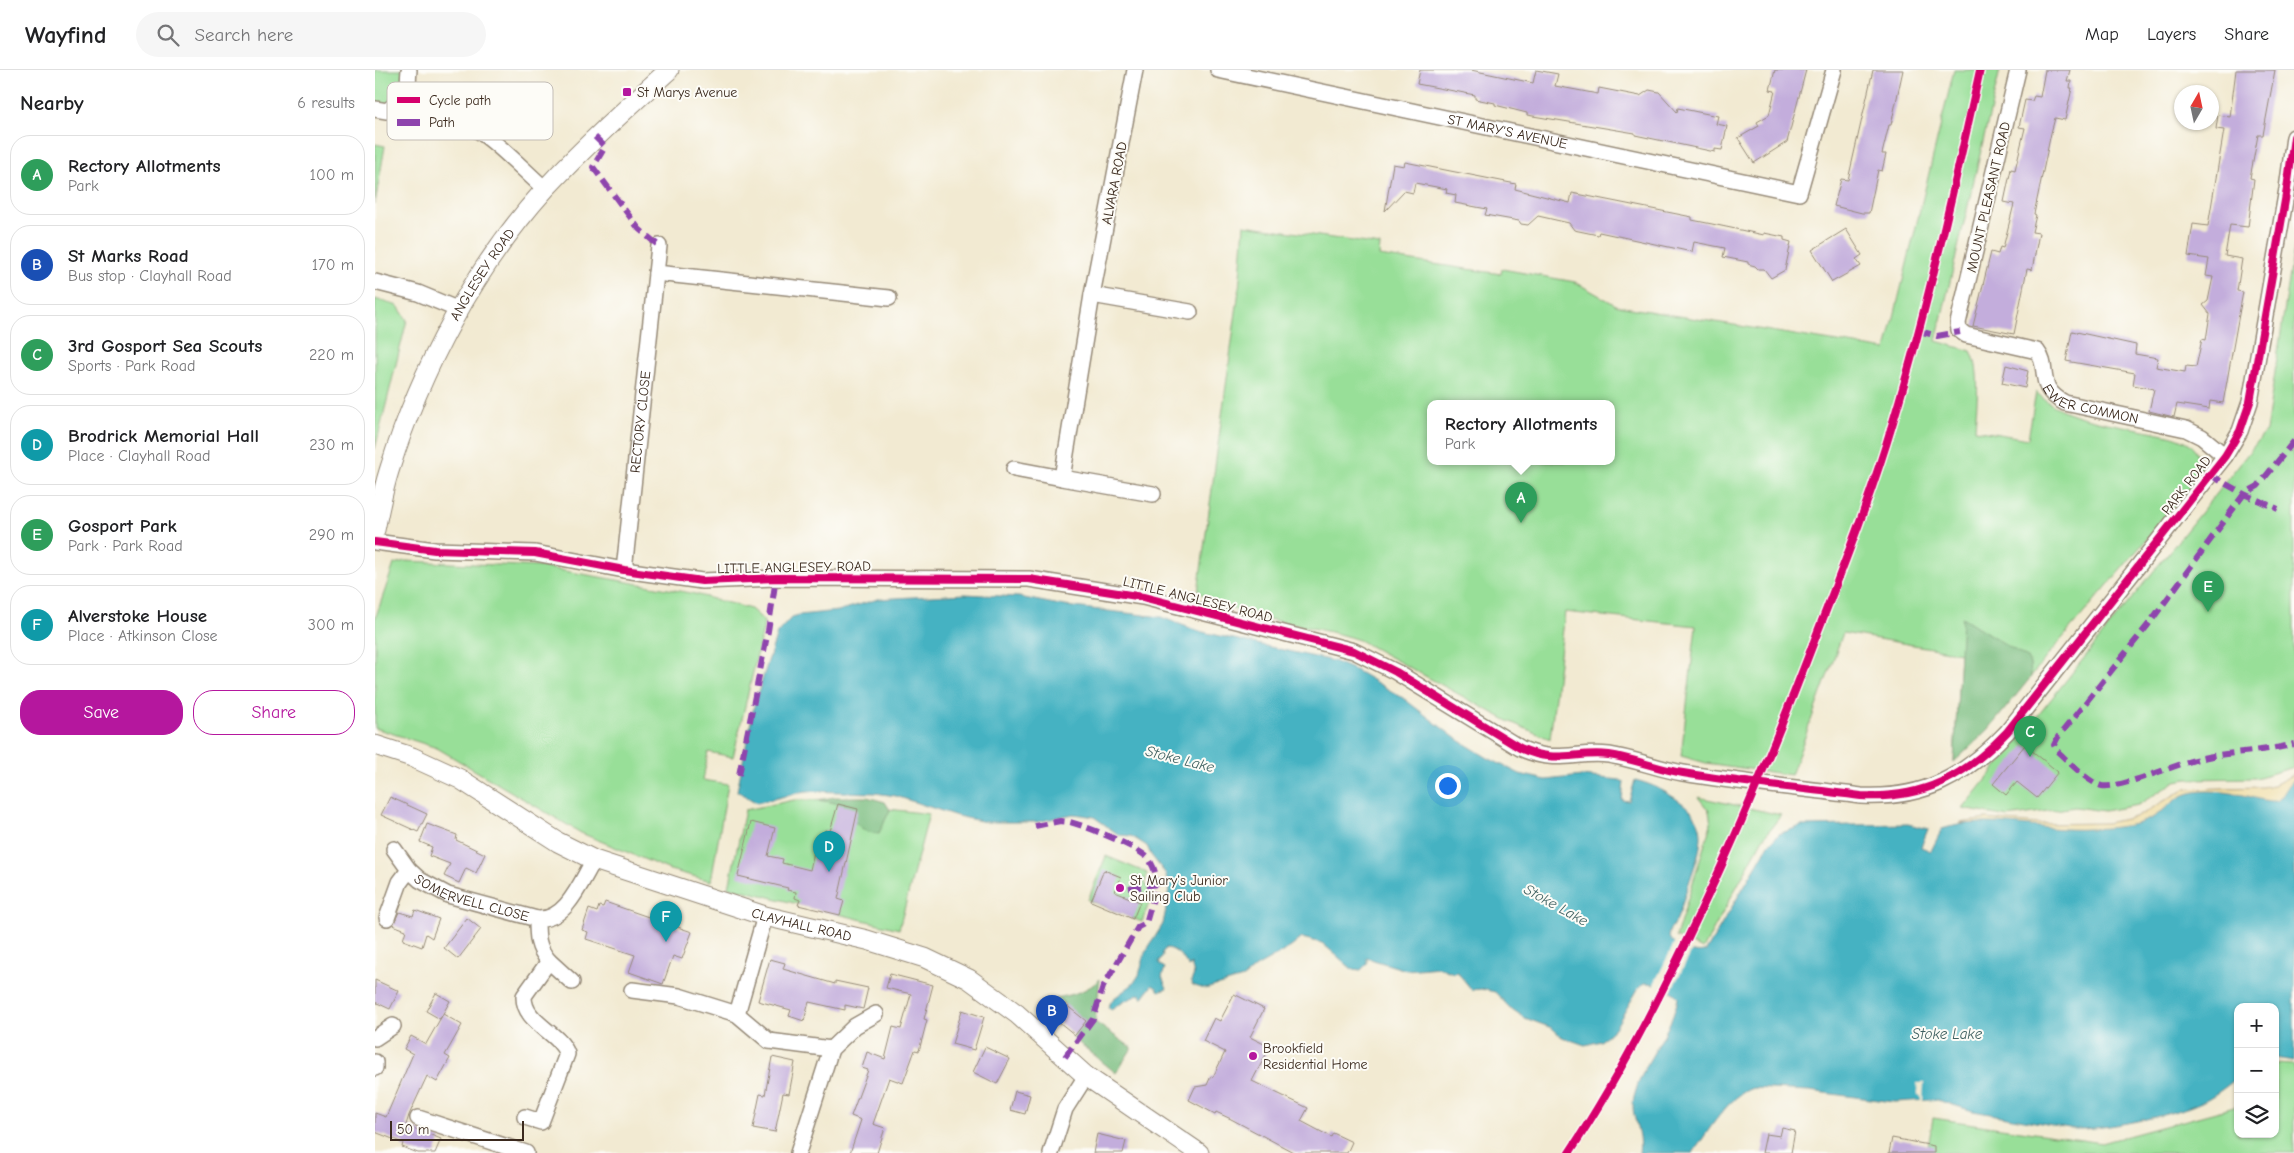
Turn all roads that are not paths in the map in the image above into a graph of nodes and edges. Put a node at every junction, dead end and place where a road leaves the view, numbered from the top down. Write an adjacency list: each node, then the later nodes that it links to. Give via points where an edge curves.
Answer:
1 (669, 70): 8 (street, ANGLESEY ROAD, via 595,137)
2 (1135, 70): 12 (street, ALVARA ROAD)
3 (1218, 70): 4 (street, ST MARY'S AVENUE, via 1799,193)
4 (1835, 70)
5 (2018, 70): 16 (street, MOUNT PLEASANT ROAD)
6 (2294, 136): 17 (street, PARK ROAD, via 2250,402 2240,431)
7 (489, 140): 8 (street)
8 (545, 190): 14 (street, ANGLESEY ROAD, via 493,256)
9 (659, 246): 10 (street, RECTORY CLOSE)
10 (657, 273): 13 (street); 24 (street, RECTORY CLOSE)
11 (375, 282): 14 (street, via 418,293)
12 (1092, 295): 15 (street); 20 (street, ALVARA ROAD)
13 (889, 298)
14 (459, 310): 19 (street, ANGLESEY ROAD)
15 (1189, 312)
16 (1958, 323): 17 (street, EWER COMMON, via 1959,330 1966,335 2037,351 2041,356 2045,383 2061,401 2186,429 2202,437)
17 (2225, 456): 26 (street, PARK ROAD, via 2007,732 1982,756)
18 (1014, 469): 20 (street)
19 (382, 471): 22 (street, ANGLESEY ROAD)
20 (1061, 478): 21 (street)
21 (1153, 494)
22 (375, 530)
23 (375, 542): 24 (street, LITTLE ANGLESEY ROAD, via 435,550 535,554)
24 (624, 570): 26 (street, LITTLE ANGLESEY ROAD, via 702,581 776,578 1053,581 1158,600 1354,652 1396,672 1520,748 1550,758 1610,755 1683,773 1861,796 1890,797 1915,793)
25 (375, 745): 28 (street, CLAYHALL ROAD, via 412,757 460,779 558,842)
26 (1951, 776)
27 (394, 849): 29 (street, SOMERVELL CLOSE)
28 (594, 860): 30 (street, CLAYHALL ROAD); 32 (street, SOMERVELL CLOSE, via 561,912 553,918)
29 (409, 870): 31 (street, SOMERVELL CLOSE, via 400,882); 32 (street, SOMERVELL CLOSE, via 448,895)
30 (765, 916): 36 (street); 43 (street, CLAYHALL ROAD, via 867,940 925,958 961,975 1017,1014)
31 (387, 918)
32 (537, 919): 33 (street, SOMERVELL CLOSE, via 537,939)
33 (549, 962): 34 (street, SOMERVELL CLOSE); 44 (street, via 525,993 524,1005 564,1047 567,1058 541,1122)
34 (572, 982)
35 (632, 990): 36 (street, via 679,996)
36 (737, 1014): 40 (street, via 769,1041)
37 (876, 1014): 40 (street, via 855,1026)
38 (393, 1026): 39 (street)
39 (375, 1038)
40 (831, 1049): 47 (street)
41 (375, 1062): 42 (street)
42 (375, 1068)
43 (1086, 1076): 48 (street, via 1065,1108); 49 (street, CLAYHALL ROAD)
44 (525, 1117)
45 (418, 1118): 46 (street)
46 (526, 1153)
47 (798, 1153)
48 (1051, 1153)
49 (1199, 1153)

